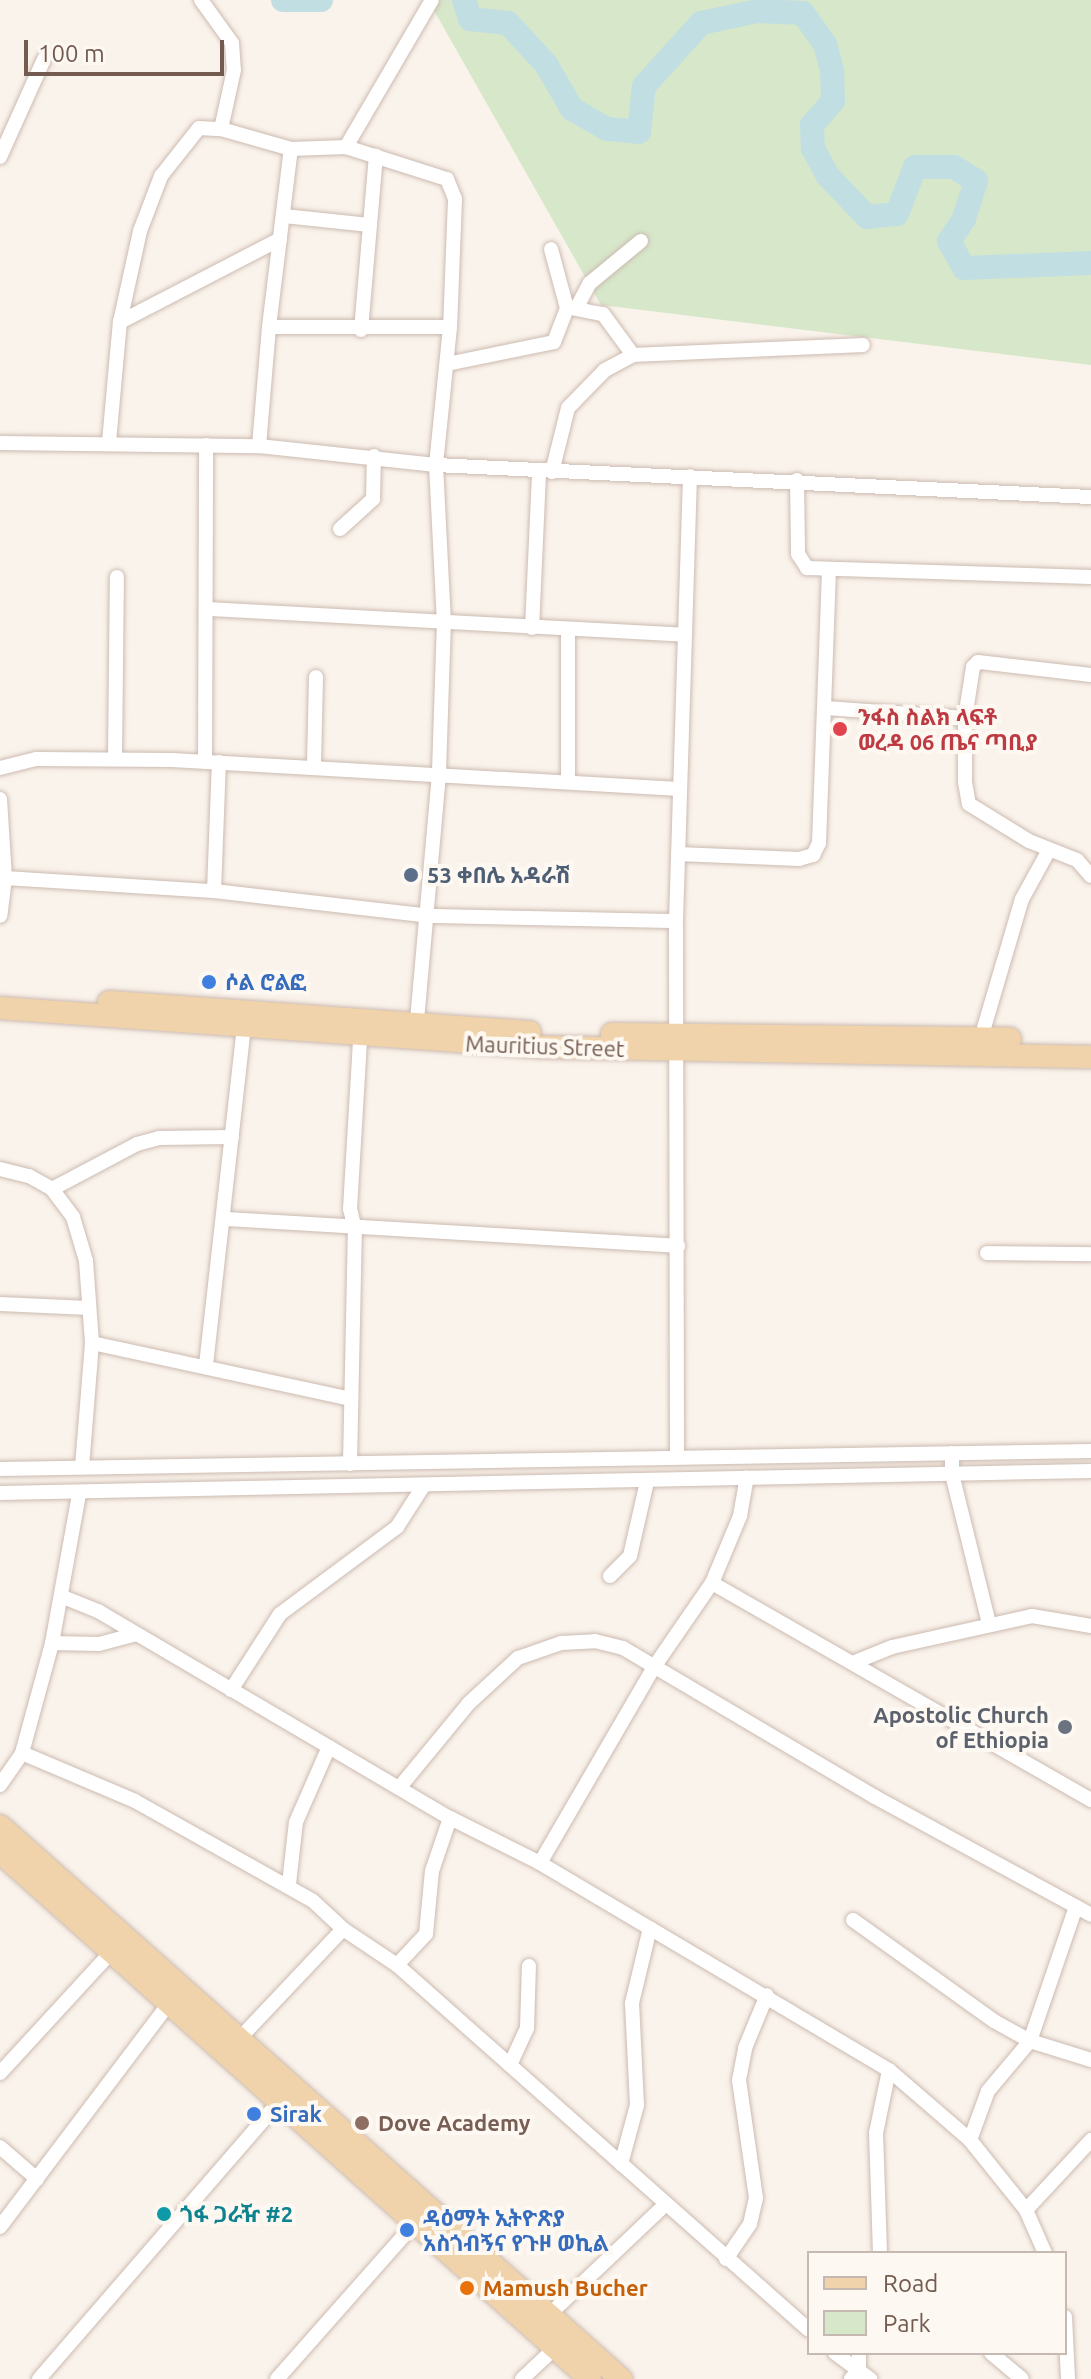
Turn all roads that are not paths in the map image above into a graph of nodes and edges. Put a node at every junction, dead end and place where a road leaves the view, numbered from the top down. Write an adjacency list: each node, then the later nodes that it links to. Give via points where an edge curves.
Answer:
1 (201, 0): 4 (street, via 232,43 234,70)
2 (432, 0): 5 (street)
3 (44, 59): 8 (street)
4 (221, 129): 6 (street); 15 (street, via 199,128 161,176 140,231)
5 (346, 147): 6 (street); 7 (street)
6 (291, 149): 9 (street)
7 (376, 156): 10 (street); 17 (street, via 439,175 452,190)
8 (0, 157)
9 (284, 216): 10 (street); 11 (street)
10 (370, 225): 18 (street)
11 (280, 239): 15 (street); 16 (street)
12 (641, 241): 14 (street, via 590,283)
13 (551, 249): 14 (street)
14 (572, 308): 20 (street, via 603,314); 21 (street, via 554,342)
15 (120, 322): 22 (street)
16 (269, 327): 18 (street); 25 (street)
17 (450, 327): 18 (street); 21 (street)
18 (361, 330)
19 (863, 345): 20 (street)
20 (633, 355): 28 (street, via 605,370 568,408)
21 (447, 364): 27 (street)
22 (109, 442): 23 (street); 24 (street)
23 (0, 443)
24 (206, 445): 25 (street); 36 (street)
25 (259, 446): 26 (street)
26 (374, 456): 27 (street); 32 (street, via 373,499)
27 (436, 465): 28 (street); 37 (street)
28 (545, 471): 29 (street); 38 (street)
29 (690, 476): 30 (street); 40 (street)
30 (797, 480): 31 (street); 33 (street, via 802,564)
31 (1091, 497)
32 (340, 529)
33 (829, 570): 35 (street); 43 (street)
34 (117, 577): 45 (street)
35 (1091, 577)
36 (209, 609): 37 (street); 46 (street)
37 (444, 621): 38 (street); 49 (street)
38 (532, 628): 39 (street)
39 (568, 629): 40 (street); 50 (street)
40 (682, 635): 51 (street)
41 (1091, 675): 44 (street, via 978,662)
42 (316, 677): 47 (street)
43 (826, 708): 44 (street); 54 (street, via 819,843 813,855)
44 (965, 718): 53 (street, via 969,804)
45 (115, 758): 46 (street); 48 (street, via 37,759)
46 (212, 762): 47 (street); 57 (street)
47 (314, 765): 49 (street)
48 (0, 768)
49 (439, 774): 50 (street); 59 (street)
50 (568, 781): 51 (street)
51 (679, 789): 54 (street)
52 (0, 799): 56 (street)
53 (1049, 850): 55 (street, via 1077,860); 66 (street, via 1022,899)
54 (678, 854): 60 (street)
55 (1091, 876)
56 (5, 878): 57 (street); 58 (street)
57 (214, 891): 59 (street)
58 (0, 916)
59 (429, 916): 60 (street); 65 (street)
60 (676, 921): 67 (street)
61 (0, 994): 63 (main road, Mauritius Street)
62 (0, 1008): 63 (main road, Mauritius Street)
63 (245, 1021): 64 (main road, Mauritius Street); 70 (street)
64 (360, 1028): 65 (main road, Mauritius Street); 74 (street, via 350,1209)
65 (416, 1032): 67 (main road, Mauritius Street)
66 (981, 1038): 67 (main road, Mauritius Street); 68 (main road, Mauritius Street)
67 (675, 1043): 69 (main road, Mauritius Street); 75 (street)
68 (1091, 1043)
69 (1091, 1057)
70 (232, 1137): 72 (street, via 159,1138 137,1144); 73 (street)
71 (0, 1169): 72 (street)
72 (52, 1189): 79 (street, via 73,1217 86,1261)
73 (225, 1219): 74 (street); 81 (street)
74 (355, 1230): 75 (street); 82 (street)
75 (678, 1246): 85 (street)
76 (987, 1253): 77 (street)
77 (1091, 1254)
78 (0, 1304): 79 (street)
79 (89, 1308): 80 (street)
80 (92, 1343): 81 (street); 87 (street)
81 (206, 1365): 82 (street)
82 (347, 1398): 86 (street)
83 (1091, 1451): 84 (street)
84 (952, 1453): 85 (street); 90 (street)
85 (677, 1456): 86 (street)
86 (350, 1464): 87 (street)
87 (82, 1467): 88 (street)
88 (0, 1469)
89 (1091, 1471): 90 (street)
90 (952, 1474): 91 (street); 99 (street)
91 (747, 1478): 92 (street); 97 (street, via 740,1516)
92 (647, 1482): 93 (street); 96 (street, via 630,1556)
93 (424, 1485): 95 (street); 105 (street, via 397,1527 280,1614)
94 (0, 1493): 95 (street)
95 (79, 1494): 98 (street)
96 (610, 1576)
97 (712, 1583): 103 (street); 104 (street)
98 (63, 1597): 101 (street); 102 (street)
99 (989, 1623): 100 (street, via 1032,1616); 103 (street, via 892,1647)
100 (1091, 1626)
101 (136, 1634): 102 (street, via 99,1644); 105 (street)
102 (52, 1643): 107 (street)
103 (855, 1662): 110 (street)
104 (654, 1667): 109 (street, via 623,1648 595,1641 561,1643 518,1658 469,1703); 114 (street); 116 (street)
105 (231, 1690): 106 (street)
106 (329, 1747): 109 (street); 115 (street, via 296,1822)
107 (22, 1753): 108 (street); 115 (street, via 135,1801)
108 (0, 1785)
109 (399, 1788): 111 (street)
110 (1091, 1800)
111 (450, 1818): 114 (street); 122 (street, via 432,1871 426,1934)
112 (0, 1826): 126 (main road)
113 (0, 1852): 121 (main road)
114 (540, 1863): 119 (street)
115 (289, 1884): 120 (street)
116 (1076, 1907): 117 (street); 127 (street)
117 (1091, 1915)
118 (853, 1920): 127 (street)
119 (650, 1928): 124 (street); 136 (street, via 632,2003 637,2105)
120 (343, 1929): 122 (street); 126 (street)
121 (113, 1950): 125 (main road); 131 (street)
122 (397, 1965): 129 (street)
123 (529, 1966): 129 (street, via 527,2028)
124 (767, 1995): 130 (street); 144 (street, via 745,2048 739,2080 756,2198 750,2224)
125 (170, 2002): 132 (main road); 137 (street)
126 (240, 2038): 145 (main road)
127 (1030, 2041): 128 (street); 133 (street, via 988,2091)
128 (1091, 2060)
129 (510, 2065): 136 (street)
130 (889, 2070): 133 (street); 142 (street, via 876,2133)
131 (0, 2073)
132 (280, 2101): 140 (main road); 153 (street)
133 (970, 2140): 139 (street)
134 (1091, 2140): 139 (street)
135 (0, 2147): 137 (street)
136 (621, 2164): 138 (street)
137 (37, 2179): 141 (street)
138 (666, 2204): 144 (street); 145 (street)
139 (1026, 2210): 143 (street)
140 (417, 2221): 147 (main road); 154 (street)
141 (0, 2227)
142 (881, 2251)
143 (1044, 2251)
144 (726, 2259): 146 (street)
145 (551, 2313): 157 (main road)
146 (807, 2328)
147 (556, 2347): 155 (street); 156 (main road)
148 (837, 2355): 152 (street)
149 (859, 2355): 152 (street)
150 (993, 2355): 158 (street)
151 (1067, 2355): 159 (street)
152 (860, 2376)
153 (39, 2379)
154 (277, 2379)
155 (522, 2379)
156 (590, 2379)
157 (621, 2379)
158 (1022, 2379)
159 (1068, 2379)

